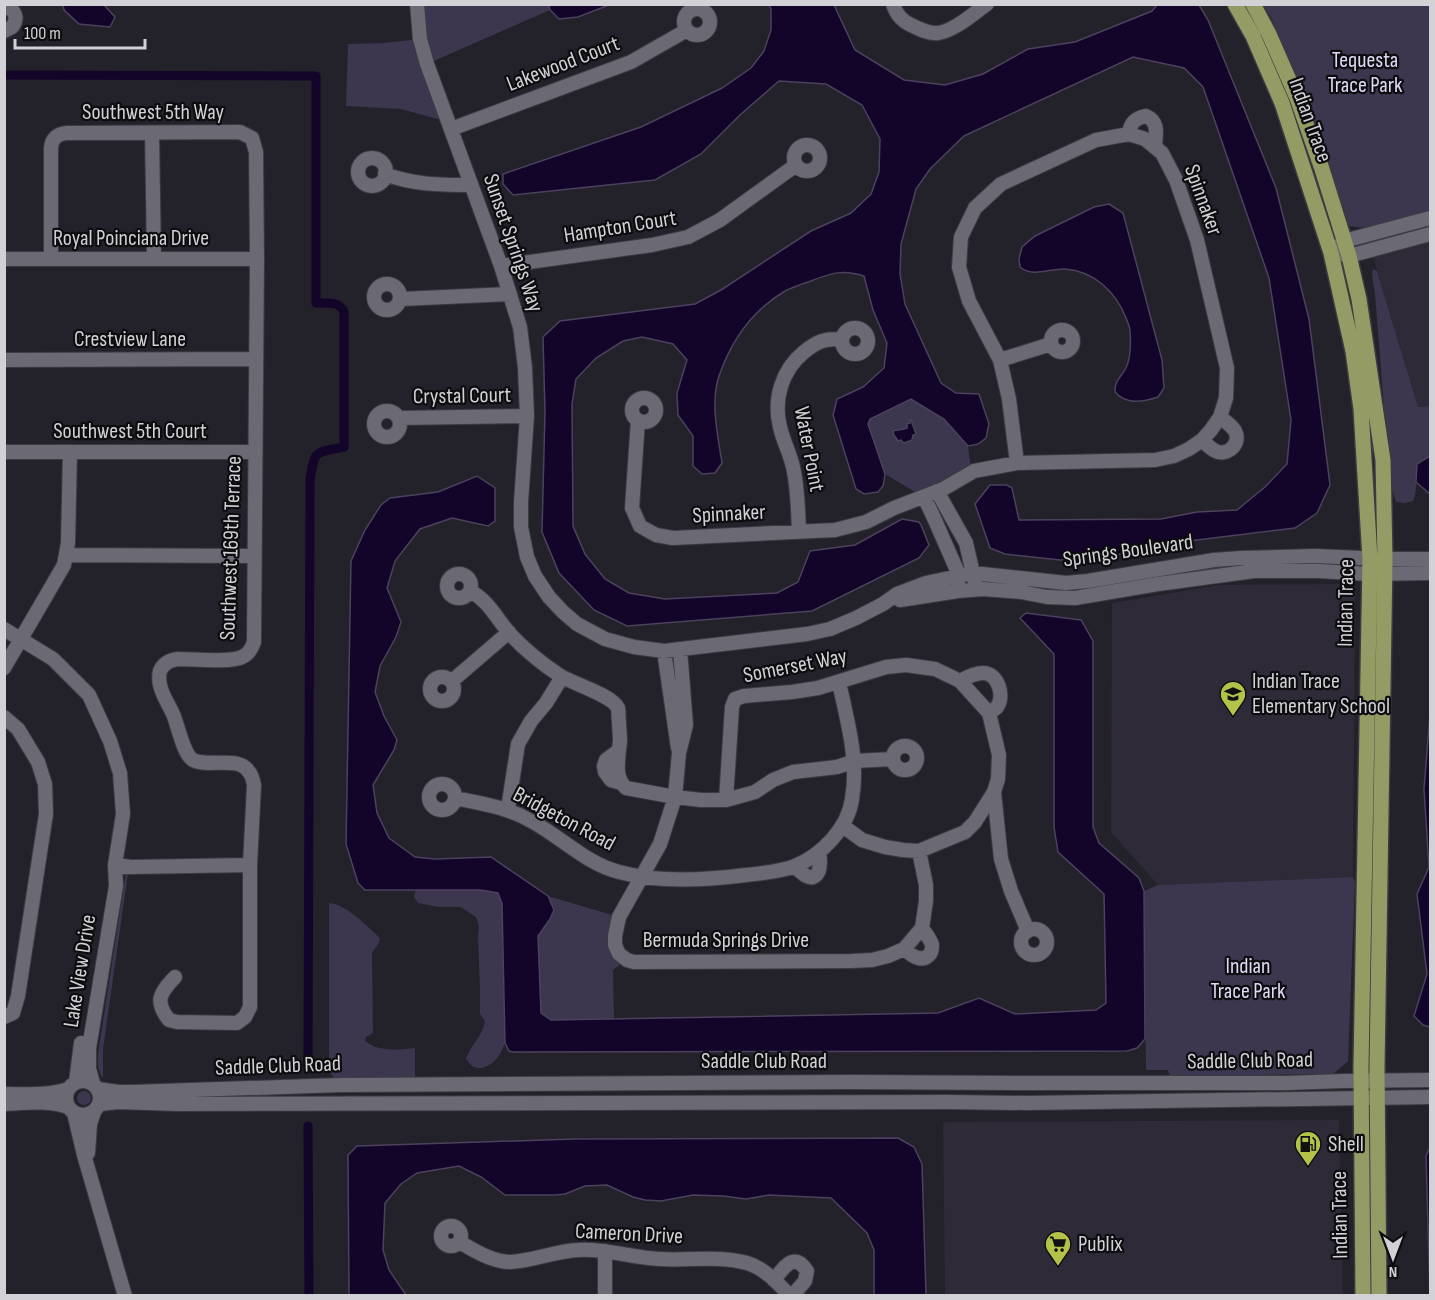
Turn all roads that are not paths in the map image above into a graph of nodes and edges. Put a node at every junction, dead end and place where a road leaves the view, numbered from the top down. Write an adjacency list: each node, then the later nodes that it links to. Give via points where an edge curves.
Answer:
1 (417, 4): 10 (street, Sunset Springs Way, via 420,39)
2 (893, 4): 7 (street, via 904,21 937,33 951,28)
3 (987, 4): 7 (street)
4 (1235, 4): 21 (main road, Indian Trace, via 1282,103)
5 (1253, 4): 20 (main road, Indian Trace, via 1297,98)
6 (4, 6): 9 (street, via 14,11 16,20)
7 (967, 10)
8 (687, 30): 10 (street, Lakewood Court, via 631,62)
9 (4, 31)
10 (451, 129): 17 (street, Sunset Springs Way)
11 (152, 133): 13 (street, Southwest 5th Way, via 240,132); 23 (street, Southwest 5th Way, via 61,134 54,138); 24 (street)
12 (1129, 134): 14 (street, Spinnaker); 14 (street, via 1138,118 1151,118 1155,123); 33 (street, via 1096,140 1002,184 975,208 962,237 959,267 969,301)
13 (252, 138): 25 (street, Southwest 169th Terrace, via 256,152)
14 (1155, 146): 35 (street, Spinnaker, via 1176,180 1197,240 1227,368 1226,398)
15 (796, 165): 26 (street, Hampton Court, via 720,220 688,237)
16 (385, 174): 17 (street, via 430,185)
17 (471, 185): 26 (street, Sunset Springs Way)
18 (1431, 218): 20 (street)
19 (1431, 234): 20 (street)
20 (1346, 248): 21 (street); 49 (main road, Indian Trace, via 1359,299 1383,460)
21 (1331, 253): 49 (main road, Indian Trace, via 1353,351)
22 (4, 259): 23 (street, Royal Poinciana Drive)
23 (51, 259): 24 (street, Royal Poinciana Drive)
24 (154, 259): 25 (street, Royal Poinciana Drive)
25 (257, 259): 32 (street, Southwest 169th Terrace)
26 (501, 266): 27 (street, Sunset Springs Way)
27 (510, 294): 28 (street); 34 (street, Sunset Springs Way, via 520,327)
28 (401, 299)
29 (842, 340): 45 (street, Water Point, via 821,340 802,353 783,379 778,401 779,427 791,455 797,484)
30 (1051, 344): 33 (street)
31 (4, 360): 32 (street, Crestview Lane)
32 (256, 360): 41 (street, Southwest 169th Terrace)
33 (1000, 360): 42 (street)
34 (527, 416): 36 (street, Crystal Court); 44 (street, Sunset Springs Way)
35 (1220, 417): 38 (street, Spinnaker); 38 (street, via 1235,431 1236,444 1225,452 1216,452)
36 (399, 418)
37 (638, 420): 45 (street, Spinnaker, via 632,508 640,526 673,538)
38 (1202, 440): 42 (street, Spinnaker, via 1174,456 1155,460)
39 (4, 452): 40 (street, Southwest 5th Court)
40 (70, 452): 41 (street, Southwest 5th Court); 46 (street)
41 (255, 452): 47 (street, Southwest 169th Terrace)
42 (1017, 463): 43 (street, Spinnaker, via 974,471)
43 (934, 492): 45 (street, Spinnaker, via 866,522 835,530); 50 (street, via 966,543); 52 (street, via 934,518)
44 (521, 502): 61 (street, Springs Boulevard, via 527,557 535,576 562,612 605,639)
45 (799, 532)
46 (67, 555): 47 (street); 59 (street, via 58,578)
47 (255, 556): 82 (street, Southwest 169th Terrace, via 251,649 232,660 171,660 159,672 160,685 190,759 232,763 244,766 250,773 254,785)
48 (1431, 559): 49 (street)
49 (1378, 566): 50 (street, Springs Boulevard, via 1315,556 1223,559 1066,583); 51 (street); 53 (street, Springs Boulevard, via 1231,573 1075,598); 89 (main road, Indian Trace); 90 (main road, Indian Trace)
50 (973, 573): 52 (street, Springs Boulevard); 53 (street)
51 (1431, 573)
52 (958, 575): 55 (street); 56 (street, Springs Boulevard, via 897,594)
53 (976, 590): 55 (street, Springs Boulevard)
54 (470, 591): 58 (street, via 489,605)
55 (958, 591): 56 (street, Springs Boulevard)
56 (883, 604): 60 (street, Springs Boulevard, via 830,629)
57 (4, 629): 59 (street, Lake View Drive)
58 (509, 632): 63 (street, via 535,658); 64 (street)
59 (21, 639): 62 (street); 81 (street, Lake View Drive, via 53,659 89,695 110,741 120,773 123,814)
60 (680, 649): 61 (street, Springs Boulevard); 69 (street, Bermuda Springs Drive, via 686,725)
61 (664, 651): 69 (street, Bermuda Springs Drive, via 662,695)
62 (4, 668)
63 (562, 676): 73 (street, via 611,699 618,709 621,783 626,788); 76 (street, via 518,744)
64 (452, 681)
65 (960, 681): 66 (street, Somerset Way, via 935,669 906,665); 67 (street, Somerset Way); 67 (street, via 991,674 997,681 1000,699)
66 (839, 682): 71 (street, Bridgeton Road); 75 (street, Somerset Way, via 735,699)
67 (989, 713): 72 (street, Somerset Way, via 999,755)
68 (4, 717): 88 (street, via 18,729 38,762 45,784 46,814 18,996 13,1013)
69 (679, 753): 73 (street, Bermuda Springs Drive)
70 (893, 759): 71 (street)
71 (855, 761): 75 (street, via 793,772 755,792); 78 (street, Bridgeton Road, via 852,801)
72 (994, 792): 77 (street); 79 (street, Somerset Way)
73 (675, 797): 75 (street); 83 (street, Bermuda Springs Drive, via 660,844)
74 (455, 798): 76 (street, Bridgeton Road)
75 (726, 800)
76 (508, 809): 83 (street, Bridgeton Road, via 596,862 618,872)
77 (975, 822): 79 (street); 80 (street, via 965,832)
78 (843, 826): 80 (street, via 862,840); 83 (street, Bridgeton Road, via 819,852 795,866 773,872 661,880)
79 (998, 829): 85 (street, Somerset Way, via 1001,859)
80 (919, 851): 84 (street, via 926,893)
81 (114, 865): 82 (street); 92 (street, Lake View Drive, via 106,884); 93 (street, Lake View Drive, via 116,886 89,1048 89,1069)
82 (250, 865): 87 (street, Southwest 169th Terrace, via 250,1007 245,1017 237,1023 169,1020 160,1007 160,999)
83 (642, 876): 86 (street, Bermuda Springs Drive, via 619,917 615,936 619,954 634,962 872,960)
84 (922, 927): 86 (street); 86 (street, via 932,952 922,959)
85 (1028, 931)
86 (904, 949)
87 (175, 977)
88 (4, 1017)
89 (1361, 1080): 90 (street, Saddle Club Road); 93 (street, Saddle Club Road, via 352,1085 132,1092); 96 (main road, Indian Trace)
90 (1378, 1080): 91 (street, Saddle Club Road); 97 (main road, Indian Trace)
91 (1431, 1080)
92 (72, 1086): 93 (street, via 88,1081); 94 (street, via 60,1092); 100 (street, via 66,1101)
93 (96, 1086): 99 (street, via 101,1099)
94 (4, 1094)
95 (1431, 1098): 97 (street, Saddle Club Road)
96 (1361, 1099): 97 (street, Saddle Club Road); 99 (street, Saddle Club Road, via 1028,1103 117,1102); 108 (main road, Indian Trace)
97 (1378, 1099): 109 (main road, Indian Trace)
98 (4, 1104): 100 (street, via 48,1103)
99 (97, 1108): 100 (street, via 84,1115); 101 (street, via 90,1124)
100 (71, 1110): 101 (street)
101 (88, 1167): 105 (street)
102 (460, 1242): 103 (street, Cameron Drive, via 473,1251 510,1262 577,1250)
103 (605, 1251): 104 (street, Cameron Drive, via 658,1259 726,1259 749,1263); 106 (street)
104 (774, 1280): 107 (street, Cameron Drive); 107 (street, via 788,1263 802,1263 807,1271 805,1281)
105 (125, 1296)
106 (605, 1296)
107 (791, 1296)
108 (1363, 1296)
109 (1379, 1296)

